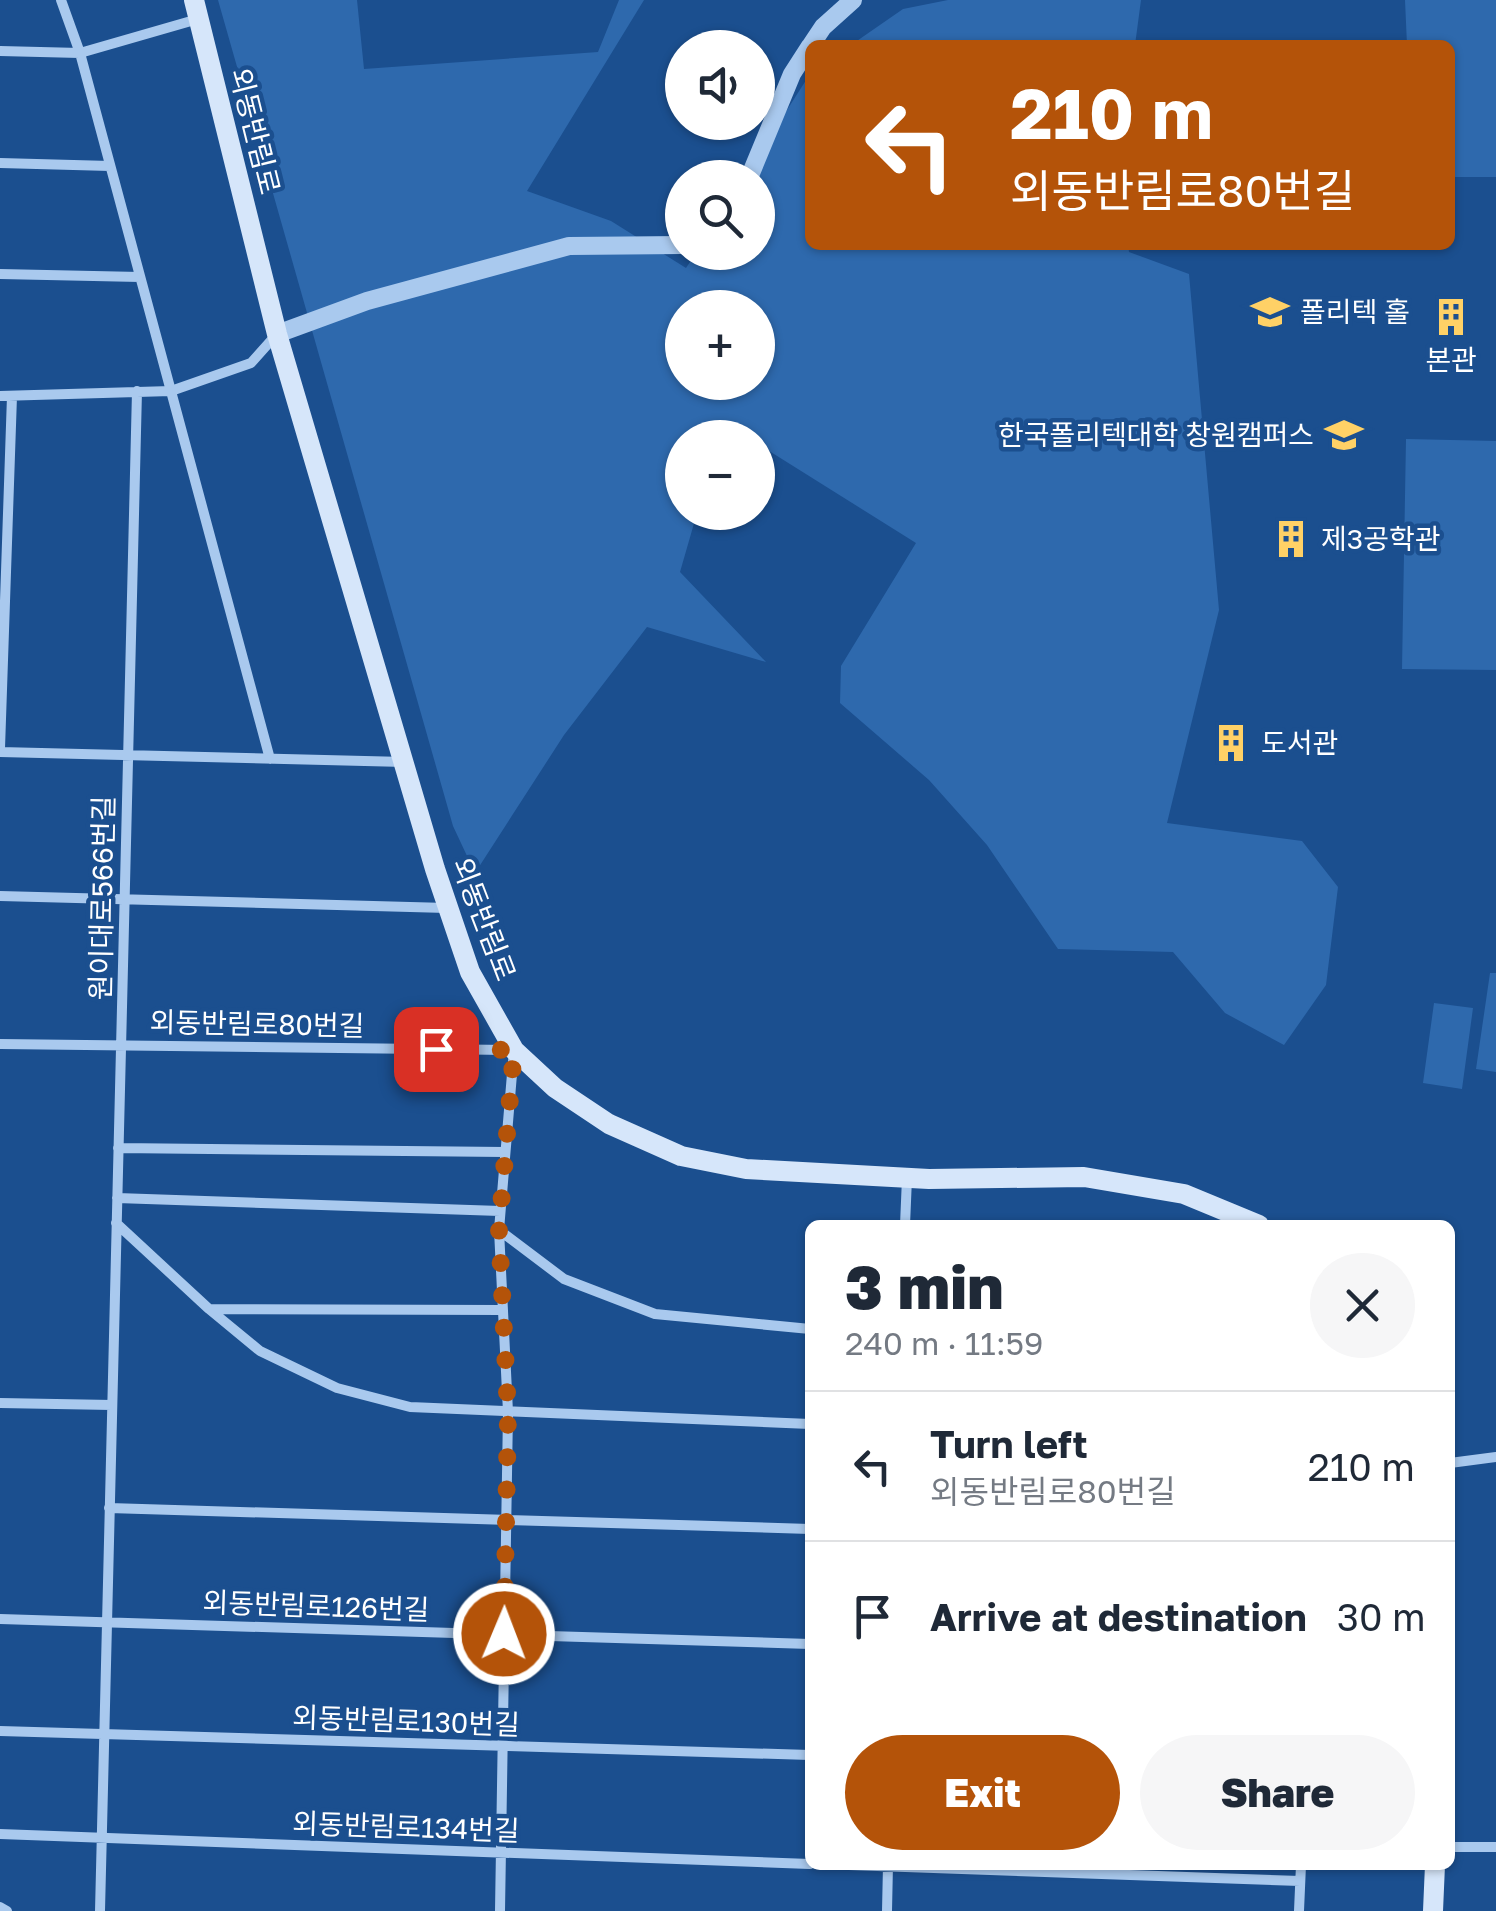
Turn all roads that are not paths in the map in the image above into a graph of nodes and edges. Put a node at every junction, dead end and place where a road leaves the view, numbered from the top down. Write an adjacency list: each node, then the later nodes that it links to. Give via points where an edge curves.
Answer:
1 (62, 0): 6 (street)
2 (853, 0): 4 (street)
3 (197, 9): 6 (street); 14 (main road, 외동반림로)
4 (814, 40)
5 (0, 51): 6 (street)
6 (80, 53): 10 (street)
7 (805, 54): 8 (street)
8 (756, 160)
9 (0, 164): 10 (street)
10 (110, 166): 13 (street)
11 (665, 245): 14 (street, via 569,246 366,301)
12 (0, 274): 13 (street)
13 (140, 278): 16 (street)
14 (277, 334): 16 (street, via 251,363); 21 (main road, 외동반림로)
15 (136, 391): 16 (street); 17 (street); 19 (street, 원이대로566번길)
16 (171, 391): 20 (street)
17 (6, 396): 18 (street)
18 (0, 750): 19 (street)
19 (126, 755): 20 (street); 23 (street, 원이대로566번길)
20 (270, 758): 21 (street)
21 (406, 762): 24 (main road, 외동반림로)
22 (0, 896): 23 (street)
23 (123, 899): 24 (street); 26 (street, 원이대로566번길)
24 (448, 908): 27 (main road, 외동반림로, via 470,972)
25 (0, 1044): 26 (street, 외동반림로80번길)
26 (123, 1044): 27 (street, 외동반림로80번길); 28 (street, 원이대로566번길)
27 (514, 1050): 29 (street); 30 (main road, 외동반림로, via 608,1124 682,1156 746,1169)
28 (118, 1148): 29 (street); 31 (street, 원이대로566번길)
29 (505, 1152): 32 (street)
30 (907, 1178): 33 (street); 34 (main road, 외동반림로, via 1084,1177 1184,1194)
31 (117, 1198): 32 (street); 35 (street, 원이대로566번길)
32 (500, 1211): 36 (street)
33 (906, 1220)
34 (1247, 1220)
35 (116, 1223): 37 (street); 41 (street, 원이대로566번길)
36 (499, 1230): 38 (street); 39 (street, via 564,1280 654,1314)
37 (209, 1309): 38 (street); 42 (street, via 260,1350 337,1388 410,1407)
38 (503, 1310): 42 (street)
39 (805, 1328)
40 (0, 1403): 41 (street)
41 (112, 1405): 46 (street, 원이대로566번길)
42 (508, 1412): 43 (street); 47 (street)
43 (805, 1424)
44 (1496, 1457): 45 (street)
45 (1455, 1463)
46 (110, 1508): 47 (street); 50 (street, 원이대로566번길)
47 (506, 1520): 48 (street); 51 (street)
48 (805, 1529)
49 (0, 1619): 50 (street, 외동반림로126번길)
50 (107, 1622): 51 (street, 외동반림로126번길); 54 (street, 원이대로566번길)
51 (504, 1634): 52 (street, 외동반림로126번길); 55 (street)
52 (805, 1644)
53 (0, 1732): 54 (street, 외동반림로130번길)
54 (104, 1734): 55 (street, 외동반림로130번길); 58 (street, 원이대로566번길)
55 (503, 1746): 56 (street, 외동반림로130번길); 61 (street)
56 (805, 1755)
57 (0, 1834): 58 (street, 외동반림로134번길)
58 (102, 1838): 61 (street, 외동반림로134번길); 70 (street, 원이대로566번길)
59 (1455, 1847): 60 (street)
60 (1496, 1847)
61 (501, 1852): 62 (street, 외동반림로134번길); 71 (street)
62 (805, 1864)
63 (888, 1870): 72 (street)
64 (991, 1870): 67 (street)
65 (1301, 1870): 67 (street)
66 (1435, 1870): 74 (main road)
67 (1300, 1882): 73 (street)
68 (0, 1907): 69 (street)
69 (7, 1911)
70 (100, 1911)
71 (500, 1911)
72 (886, 1911)
73 (1299, 1911)
74 (1434, 1911)

